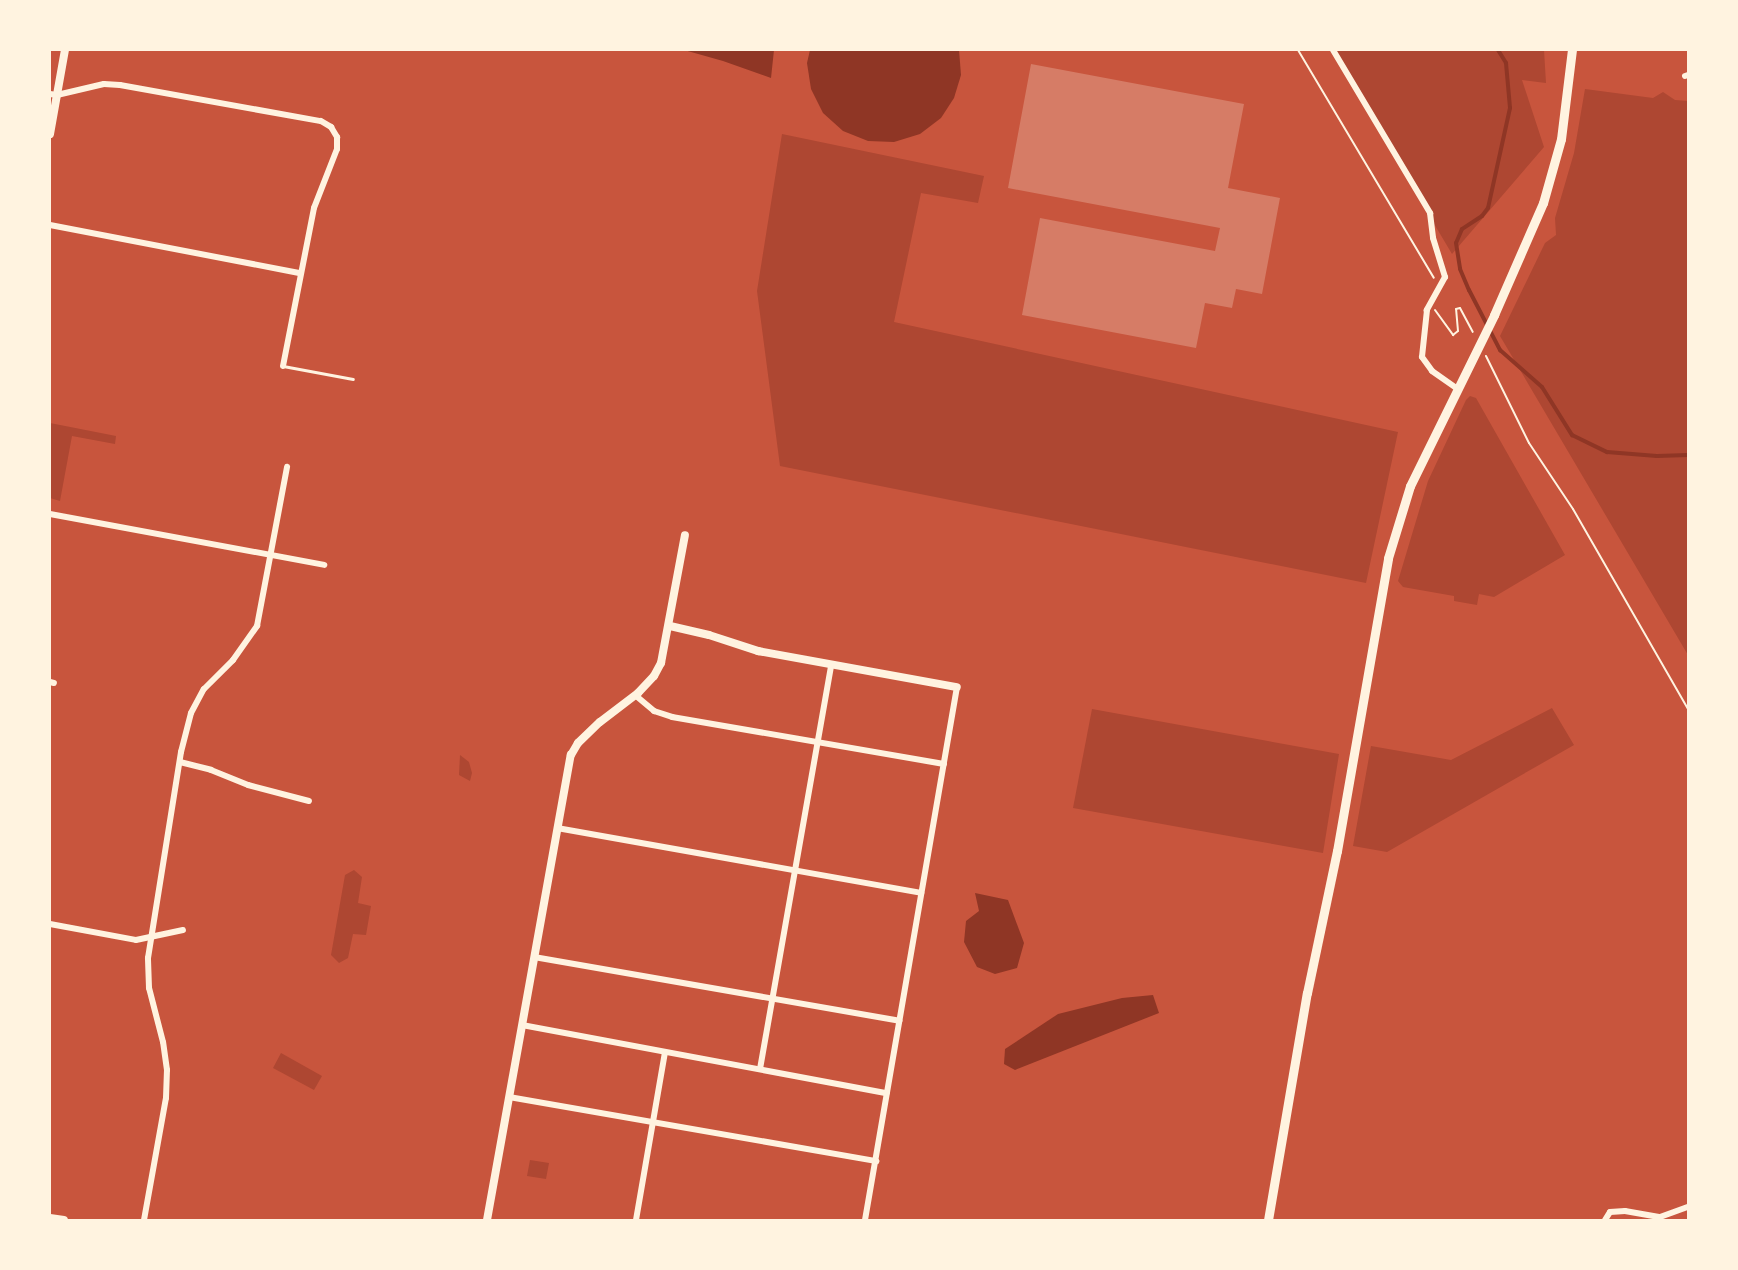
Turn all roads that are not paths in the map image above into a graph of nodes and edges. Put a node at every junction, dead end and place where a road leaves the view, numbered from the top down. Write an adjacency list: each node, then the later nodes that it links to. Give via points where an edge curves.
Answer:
1 (65, 50): 4 (street)
2 (1333, 50): 10 (street, via 1430,213 1445,278 1427,310 1422,357 1432,371)
3 (1572, 50): 10 (main road, via 1564,122 1551,179 1529,240)
4 (53, 95): 5 (street); 7 (street, via 104,84 120,85 321,121 331,127 338,149 316,200)
5 (50, 134)
6 (50, 225): 7 (street)
7 (300, 273): 8 (street)
8 (283, 366): 9 (lane)
9 (353, 379)
10 (1458, 389): 47 (main road, via 1410,486 1388,558)
11 (287, 467): 14 (street)
12 (50, 513): 14 (street)
13 (685, 535): 16 (street)
14 (271, 555): 15 (street); 21 (street, via 257,626 233,660 204,689 187,726)
15 (324, 565)
16 (670, 626): 17 (street, via 758,651); 19 (street, via 661,663)
17 (831, 665): 18 (street); 20 (street)
18 (957, 687): 22 (street)
19 (635, 695): 20 (street, via 650,709 663,714); 24 (street, via 578,743 568,768)
20 (818, 742): 22 (street); 25 (street)
21 (180, 762): 23 (street); 29 (street)
22 (944, 764): 26 (street)
23 (309, 801)
24 (557, 828): 25 (street); 30 (street)
25 (795, 870): 26 (street); 31 (street)
26 (921, 893): 32 (street)
27 (50, 924): 29 (street, via 136,940)
28 (183, 930): 29 (street)
29 (150, 937): 43 (street, via 149,988 166,1070 165,1098)
30 (534, 957): 31 (street); 33 (street)
31 (772, 999): 32 (street); 35 (street)
32 (899, 1021): 36 (street)
33 (522, 1025): 34 (street); 37 (street)
34 (665, 1052): 35 (street); 38 (street)
35 (760, 1069): 36 (street)
36 (887, 1093): 39 (street)
37 (509, 1097): 38 (street); 44 (street)
38 (653, 1122): 39 (street); 45 (street)
39 (876, 1161): 46 (street)
40 (1689, 1207): 48 (street, via 1660,1217 1610,1212)
41 (50, 1218): 42 (main road)
42 (64, 1221)
43 (144, 1221)
44 (487, 1221)
45 (636, 1221)
46 (865, 1221)
47 (1268, 1221)
48 (1605, 1221)

